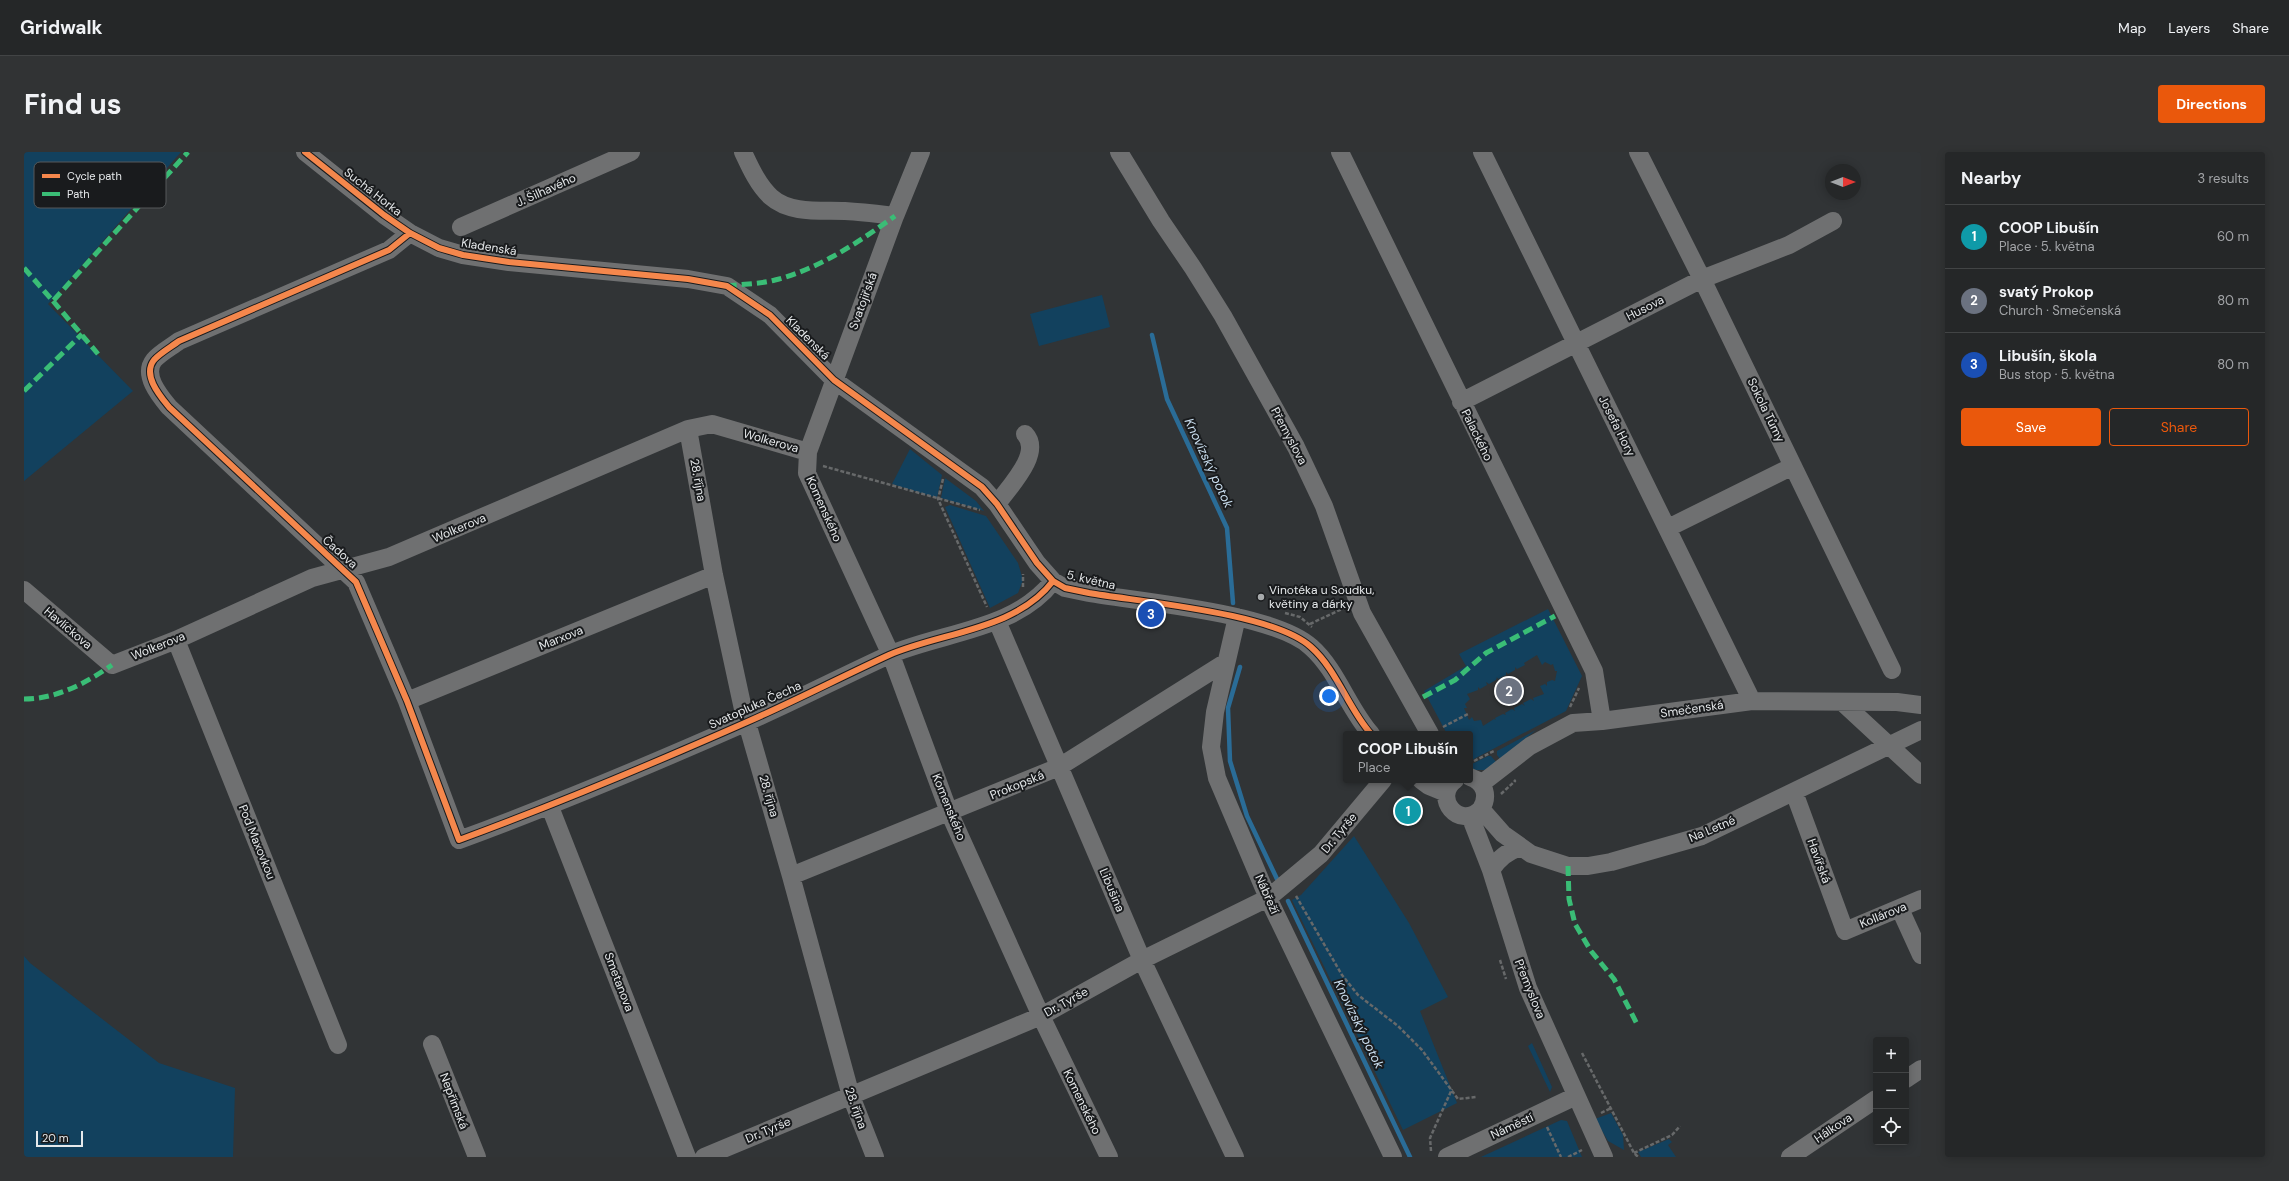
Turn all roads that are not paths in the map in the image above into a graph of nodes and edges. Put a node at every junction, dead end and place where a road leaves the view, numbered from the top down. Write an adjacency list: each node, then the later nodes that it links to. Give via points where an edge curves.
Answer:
1 (305, 152): 12 (street, Suchá Horka)
2 (631, 152): 11 (street, J. Šilhavého)
3 (744, 152): 9 (street, via 760,184 771,197 781,203 799,209 871,212)
4 (921, 152): 9 (street, Svatojiřská)
5 (1119, 152): 42 (street, Přemyslova, via 1223,316 1296,447 1324,506 1357,602 1380,648)
6 (1340, 152): 16 (street, Palackého)
7 (1482, 152): 14 (street, Josefa Hory)
8 (1638, 152): 13 (street, Sokola Tůmy)
9 (894, 216): 15 (street, Svatojiřská)
10 (1833, 221): 13 (street, Husova, via 1789,245)
11 (461, 227)
12 (410, 233): 15 (street, Kladenská, via 439,248 462,255 688,279 726,286 770,315); 23 (street, Čadova, via 389,250 179,341 154,360 151,367 150,375 156,392 169,407)
13 (1702, 279): 14 (street, Husova); 20 (street, Sokola Tůmy)
14 (1576, 344): 16 (street, Husova); 22 (street, Josefa Hory)
15 (834, 380): 19 (street, Svatojiřská); 21 (street, 5. května, via 982,487)
16 (1461, 402): 38 (street, Palackého, via 1594,672)
17 (688, 429): 19 (street, Wolkerova, via 712,424); 23 (street, Wolkerova, via 389,558); 24 (street, 28. října)
18 (1025, 434): 21 (street, via 1030,441 1030,456)
19 (808, 452): 30 (street, Komenského, via 807,473)
20 (1793, 466): 22 (street); 33 (street, Sokola Tůmy)
21 (991, 508): 25 (street, 5. května)
22 (1668, 528): 35 (street, Josefa Hory)
23 (344, 569): 29 (street, Wolkerova, via 312,578); 34 (street, Čadova, via 356,582)
24 (714, 575): 34 (street, Marxova); 39 (street, 28. října, via 743,710)
25 (1053, 581): 27 (street, 5. května, via 1065,588 1089,593); 28 (street, Svatopluka Čecha, via 1045,592)
26 (24, 590): 32 (street, Havlíčkova)
27 (1237, 617): 31 (street, Nábřeží); 41 (street, 5. května, via 1296,636 1311,647)
28 (997, 621): 30 (street, Svatopluka Čecha); 44 (street, Libušina)
29 (176, 640): 32 (street, Wolkerova); 66 (street, Pod Maxovkou)
30 (891, 655): 39 (street, Svatopluka Čecha); 52 (street, Komenského)
31 (1226, 662): 44 (street, Prokopská); 58 (street, Nábřeží, via 1215,712 1211,747 1217,778)
32 (112, 665)
33 (1892, 670)
34 (407, 701): 54 (street, Čadova)
35 (1752, 701): 36 (street, Smečenská); 38 (street, Smečenská)
36 (1842, 702): 37 (street, Smečenská, via 1897,702); 43 (street)
37 (1921, 705)
38 (1602, 721): 46 (street, Smečenská, via 1573,723)
39 (748, 722): 51 (street, Svatopluka Čecha); 57 (street, 28. října)
40 (1921, 730): 43 (street, Na Letné)
41 (1369, 731)
42 (1434, 731)
43 (1889, 746): 45 (street); 50 (street, Na Letné)
44 (1059, 767): 52 (street, Prokopská); 63 (street, Libušina)
45 (1921, 776)
46 (1476, 780): 53 (street, Přemyslova, via 1486,797)
47 (1380, 783): 58 (street, Dr. Tyrše, via 1321,854)
48 (1425, 783): 49 (street, via 1429,786)
49 (1451, 787): 53 (street, via 1447,802 1454,812 1461,816)
50 (1794, 792): 55 (street, Na Letné, via 1702,836 1611,862 1568,866 1531,854); 61 (street, Havířská)
51 (550, 807): 54 (street, Svatopluka Čecha); 73 (street, Smetanova)
52 (949, 812): 57 (street, Prokopská); 64 (street, Komenského)
53 (1476, 813): 55 (street, Na Letné); 56 (street, Přemyslova)
54 (459, 840)
55 (1520, 847): 56 (street, via 1508,852)
56 (1491, 870): 70 (street, Přemyslova, via 1522,971)
57 (792, 876): 69 (street, 28. října)
58 (1268, 898): 63 (street, Dr. Tyrše); 78 (street, Nábřeží)
59 (1921, 899): 60 (street, Kollárova)
60 (1900, 909): 61 (street, Kollárova); 62 (street)
61 (1844, 931)
62 (1921, 955)
63 (1142, 960): 64 (street, Dr. Tyrše); 77 (street, Libušina)
64 (1041, 1016): 69 (street, Dr. Tyrše); 76 (street, Komenského)
65 (432, 1044): 72 (street, Nepřímská)
66 (338, 1045)
67 (1921, 1069): 68 (street)
68 (1909, 1077)
69 (851, 1096): 74 (street, Dr. Tyrše); 75 (street, 28. října)
70 (1576, 1096): 79 (street, Náměstí); 80 (street, Přemyslova)
71 (1873, 1101): 81 (street, Hálkova)
72 (476, 1157)
73 (687, 1157)
74 (704, 1157)
75 (875, 1157)
76 (1109, 1157)
77 (1235, 1157)
78 (1393, 1157)
79 (1447, 1157)
80 (1604, 1157)
81 (1790, 1157)

